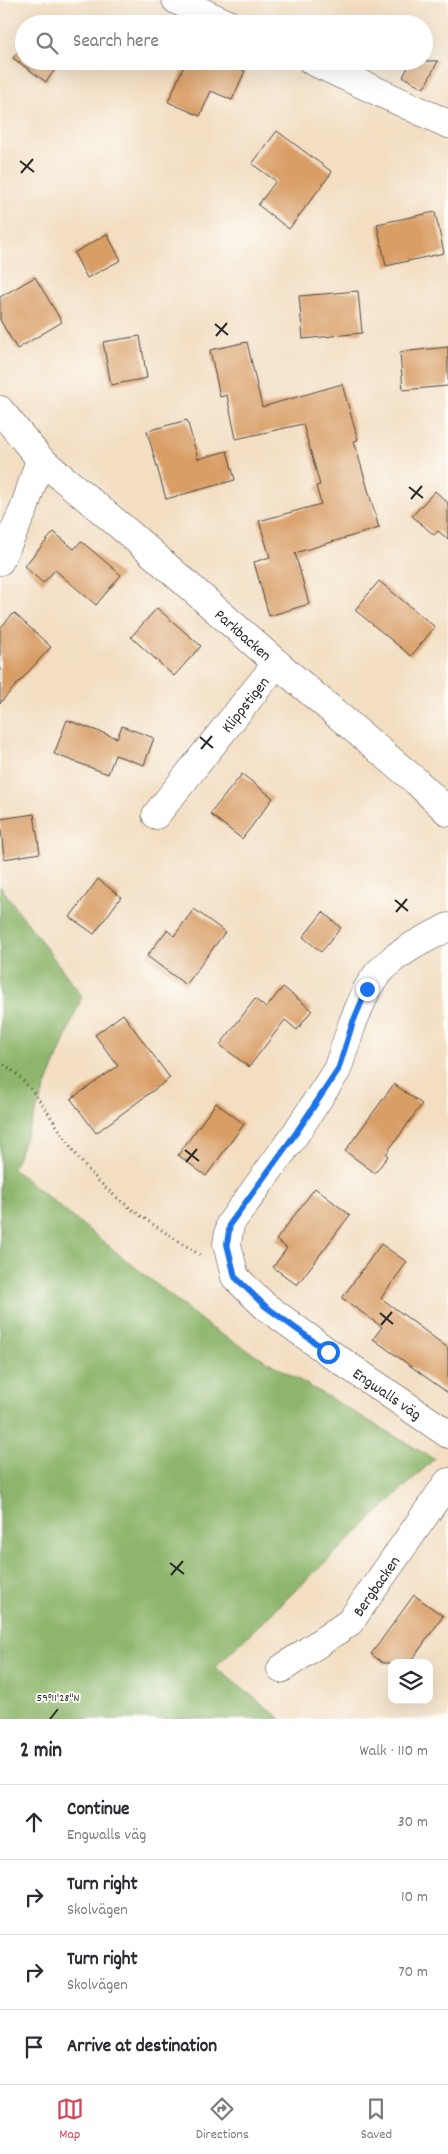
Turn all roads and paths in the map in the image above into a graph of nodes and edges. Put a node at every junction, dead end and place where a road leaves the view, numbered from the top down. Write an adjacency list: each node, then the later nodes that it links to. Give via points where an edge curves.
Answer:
1 (176, 0): 2 (street)
2 (208, 15)
3 (331, 70): 4 (street)
4 (448, 124)
5 (0, 410): 6 (street, Parkbacken)
6 (40, 458): 7 (street, via 24,509); 8 (street, Parkbacken)
7 (0, 561)
8 (277, 663): 9 (street, Parkbacken); 10 (street, Klippstigen)
9 (448, 812)
10 (156, 815)
11 (448, 927): 13 (street, via 394,958 367,989 338,1070 230,1224 227,1244)
12 (0, 1062): 13 (path, via 28,1084 71,1150 92,1175 134,1212)
13 (235, 1277): 14 (street, Engwalls väg, via 265,1306)
14 (448, 1434)
15 (448, 1482): 16 (street, Bergbacken, via 350,1622)
16 (281, 1669)

